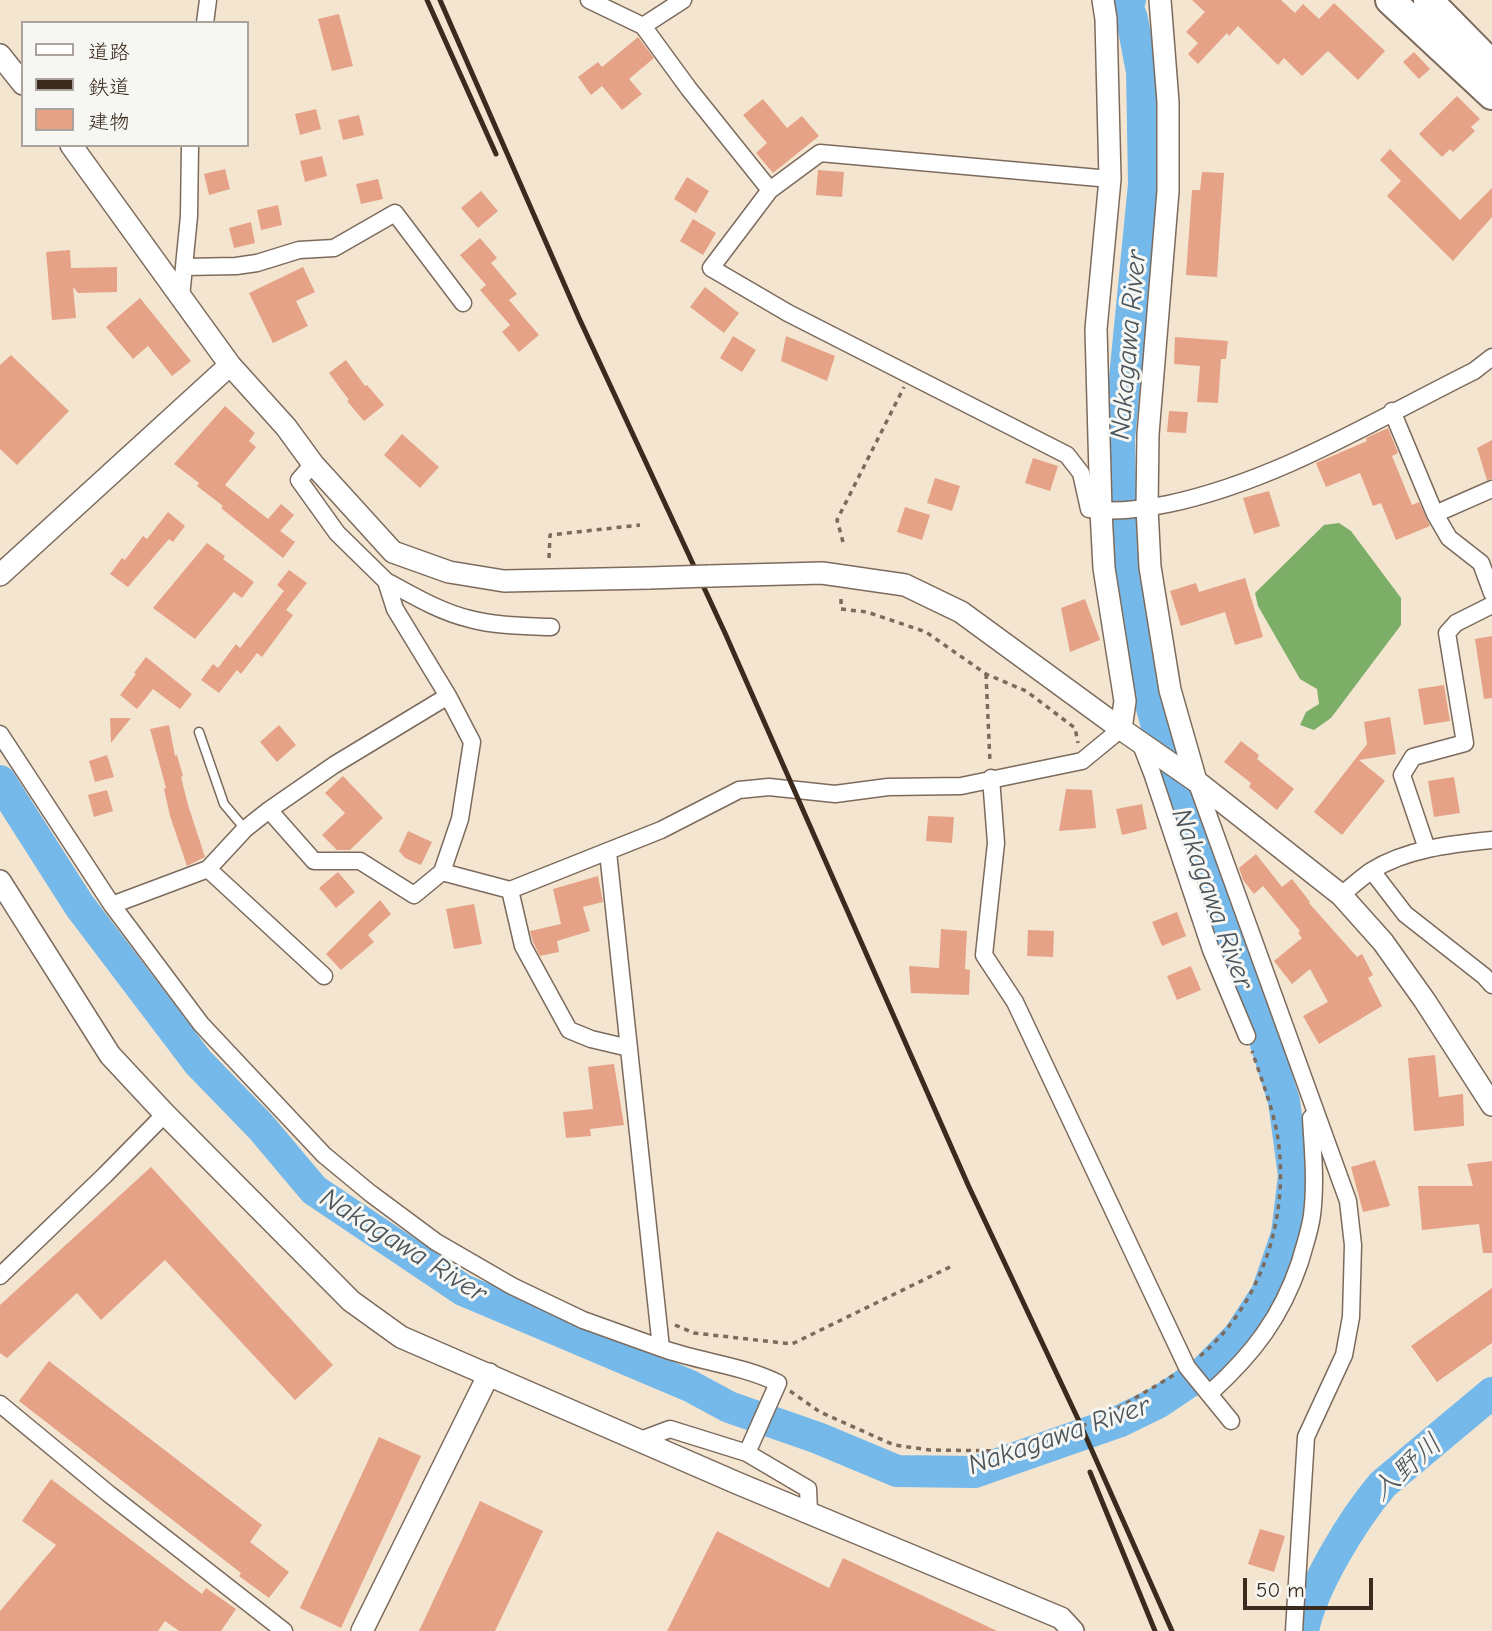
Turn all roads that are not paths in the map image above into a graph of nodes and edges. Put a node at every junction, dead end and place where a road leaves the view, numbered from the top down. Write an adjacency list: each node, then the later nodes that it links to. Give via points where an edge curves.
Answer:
1 (208, 0): 8 (street)
2 (589, 0): 9 (street)
3 (683, 0): 9 (street)
4 (1103, 0): 16 (street)
5 (1160, 0): 26 (street, via 1168,102 1168,191)
6 (1390, 0): 13 (highway)
7 (1428, 0): 11 (highway)
8 (205, 21)
9 (643, 26): 17 (street)
10 (0, 55): 12 (street)
11 (1492, 65)
12 (21, 81)
13 (1492, 95)
14 (72, 147): 19 (street)
15 (190, 147): 18 (street)
16 (1110, 179): 17 (street, via 820,152); 27 (street, via 1096,329)
17 (770, 190): 27 (street, via 711,268 788,313 1068,456 1081,474 1089,509)
18 (184, 267): 19 (street); 20 (street, via 236,266 299,250 334,248 395,214)
19 (181, 297): 22 (street)
20 (463, 303)
21 (1492, 357): 23 (street, via 1474,371)
22 (230, 365): 24 (street); 29 (street)
23 (1392, 411): 26 (street, via 1264,475 1208,495); 28 (street)
24 (313, 464): 30 (street, via 299,480 337,533); 35 (street, bridge, via 393,552 449,572 504,581 822,573 905,585 961,612)
25 (1492, 489): 28 (street)
26 (1144, 508): 27 (street); 40 (street, via 1170,690)
27 (1105, 511): 35 (street, via 1104,568 1125,701)
28 (1435, 514): 31 (street, via 1450,538 1481,562)
29 (0, 575)
30 (386, 581): 33 (street, via 469,619); 34 (street, via 395,609)
31 (1492, 593)
32 (1492, 605): 44 (street, via 1456,623 1447,633 1465,743 1413,757 1402,775)
33 (551, 627)
34 (449, 696): 41 (street); 48 (street, via 472,742 460,819)
35 (1121, 729): 38 (street); 39 (street, via 1082,761)
36 (199, 732): 42 (lane, via 224,804)
37 (0, 734): 52 (street)
38 (1140, 742): 40 (street); 55 (street, via 1211,950)
39 (991, 778): 45 (street, via 961,786 888,786 835,793 769,787 739,790); 63 (street, via 996,843 984,955 1015,1002 1189,1369)
40 (1196, 781): 51 (street); 59 (street)
41 (269, 810): 42 (street); 48 (street, via 314,861 360,860 414,895)
42 (245, 830): 46 (street)
43 (1492, 840): 44 (street)
44 (1427, 849): 47 (street)
45 (608, 852): 50 (street); 56 (street)
46 (208, 869): 52 (street); 53 (street)
47 (1372, 871): 51 (street); 54 (street, via 1405,914)
48 (442, 872): 50 (street)
49 (0, 881): 58 (street, via 110,1055)
50 (510, 890): 56 (street, via 523,946 569,1030)
51 (1341, 895): 57 (street, via 1425,1000)
52 (112, 905): 61 (street, via 201,1024 324,1155 370,1194 436,1242 512,1286 583,1320)
53 (324, 976)
54 (1489, 977)
55 (1247, 1036)
56 (629, 1048): 61 (street)
57 (1492, 1105)
58 (165, 1114): 60 (street); 62 (street, via 351,1301 401,1337)
59 (1316, 1114): 63 (street, via 1311,1118 1312,1218 1291,1289 1259,1342); 72 (street, via 1348,1201 1353,1280 1344,1355 1306,1437)
60 (0, 1276)
61 (661, 1348): 67 (street, via 778,1383)
62 (489, 1374): 66 (street); 70 (street)
63 (1208, 1391): 65 (street)
64 (0, 1404): 69 (street)
65 (1231, 1421)
66 (638, 1441): 67 (street, via 670,1429); 68 (street)
67 (749, 1449): 68 (street, via 808,1489)
68 (809, 1513): 71 (street, via 1061,1618)
69 (284, 1631)
70 (362, 1631)
71 (1073, 1631)
72 (1294, 1631)

